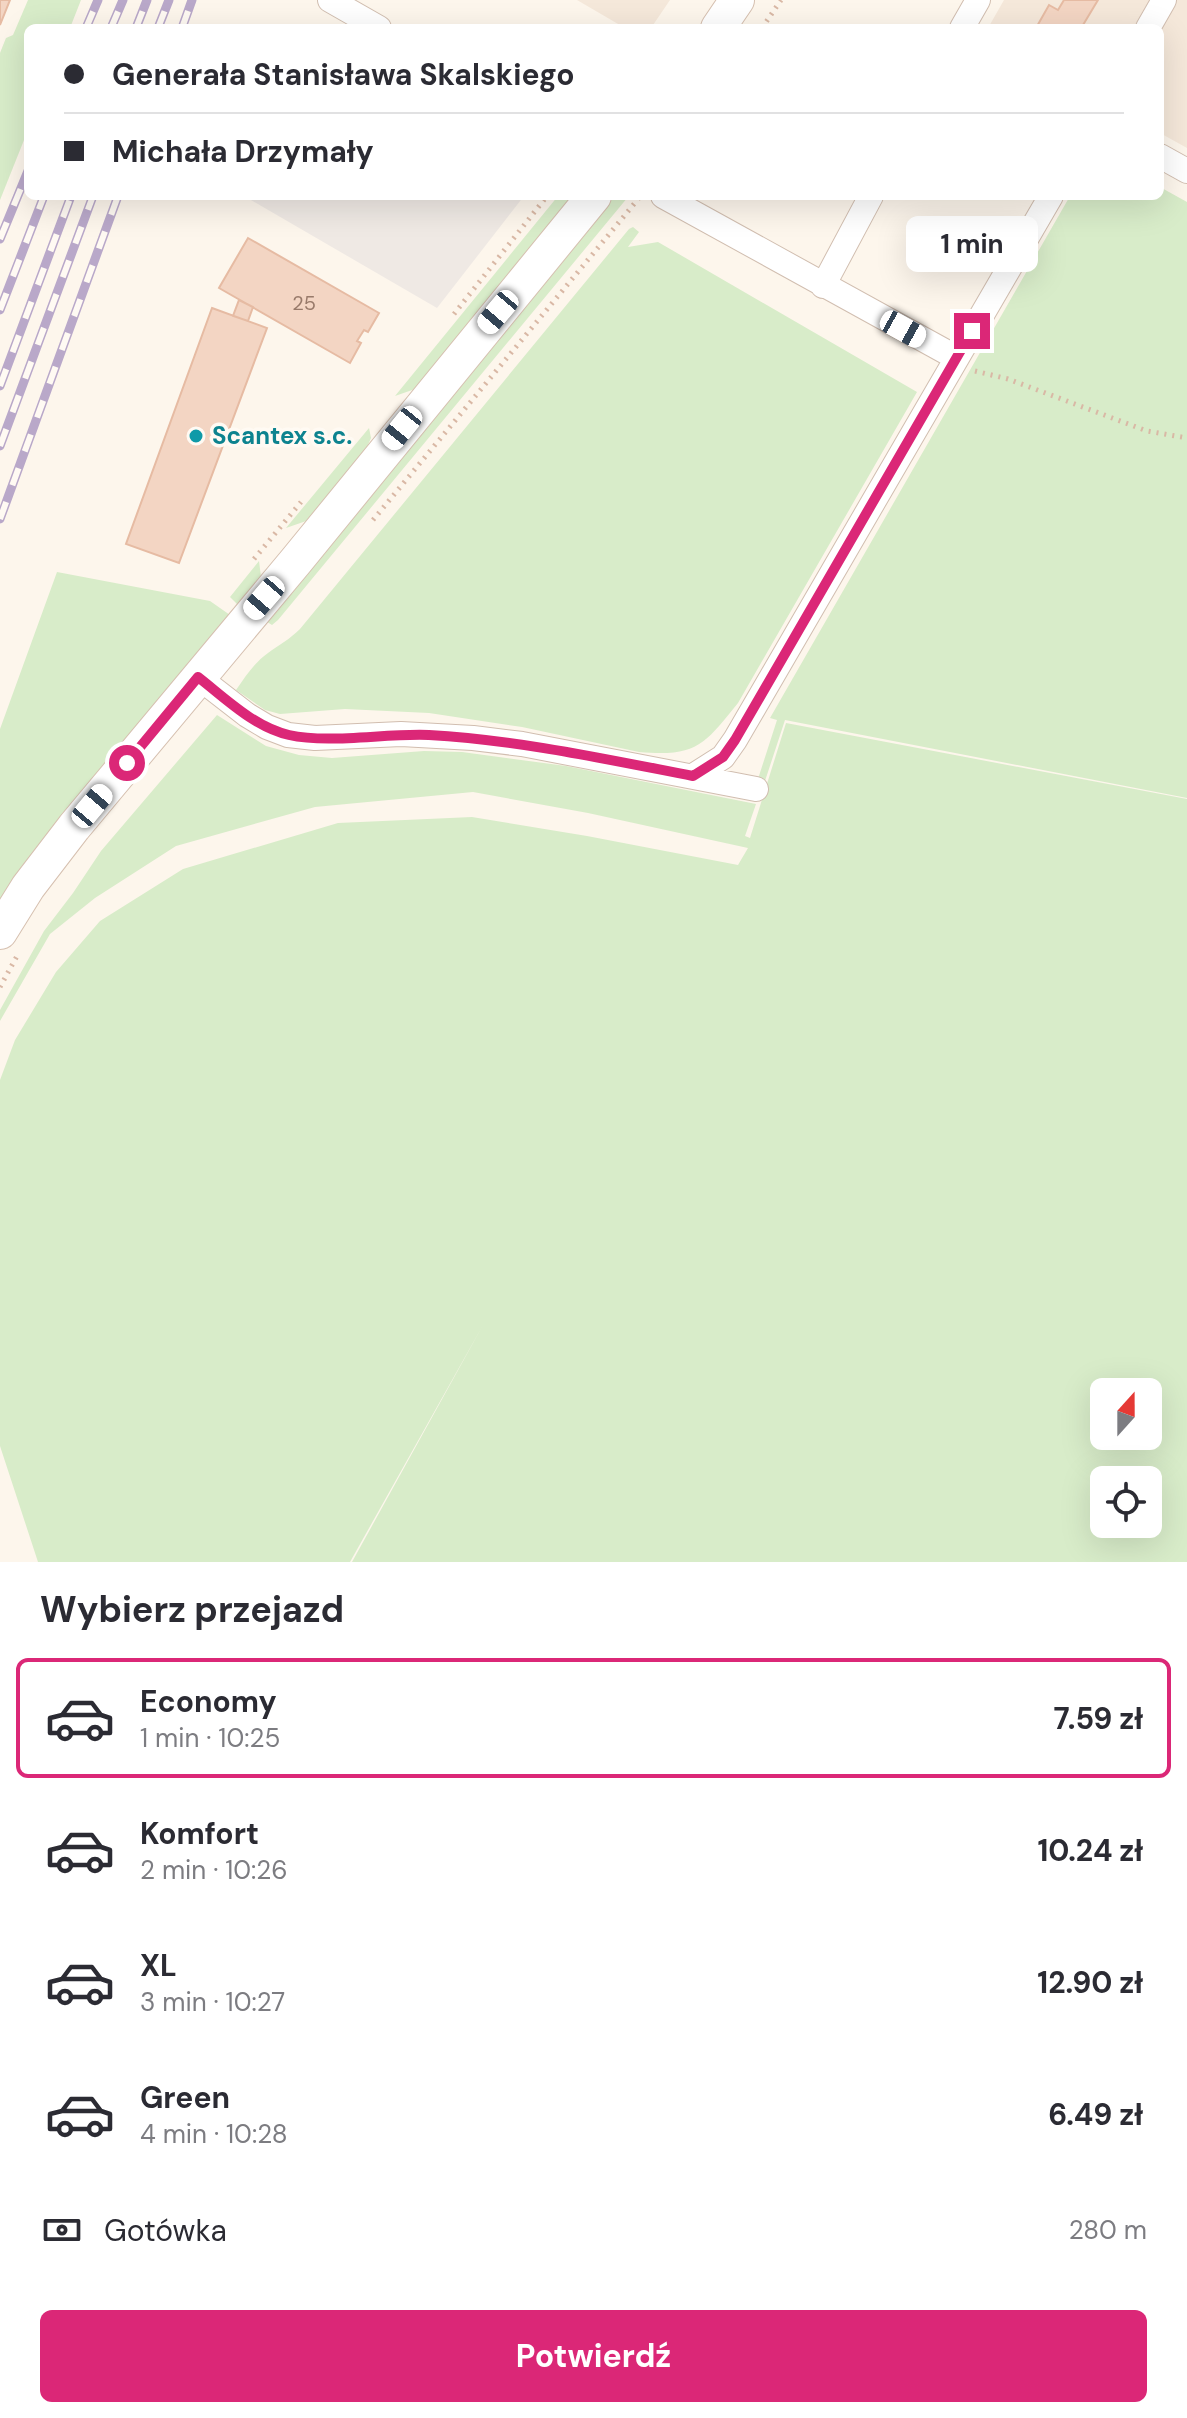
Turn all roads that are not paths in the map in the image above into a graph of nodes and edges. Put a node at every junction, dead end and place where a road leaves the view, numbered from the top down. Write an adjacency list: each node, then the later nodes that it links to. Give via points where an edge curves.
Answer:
1 (330, 0): 5 (street)
2 (737, 0): 6 (street)
3 (978, 0): 7 (street)
4 (1164, 0): 8 (street)
5 (372, 24)
6 (721, 24)
7 (964, 24)
8 (1150, 24)
9 (1164, 158): 10 (street)
10 (1187, 171)
11 (591, 200): 17 (street)
12 (670, 200): 15 (street)
13 (869, 200): 15 (street)
14 (1049, 200): 16 (street)
15 (823, 286): 16 (street)
16 (955, 362): 18 (street, via 735,740 723,757)
17 (198, 677): 18 (street, via 247,715 288,735 473,738); 20 (street, via 44,865)
18 (693, 776): 19 (street)
19 (756, 789)
20 (0, 932)

